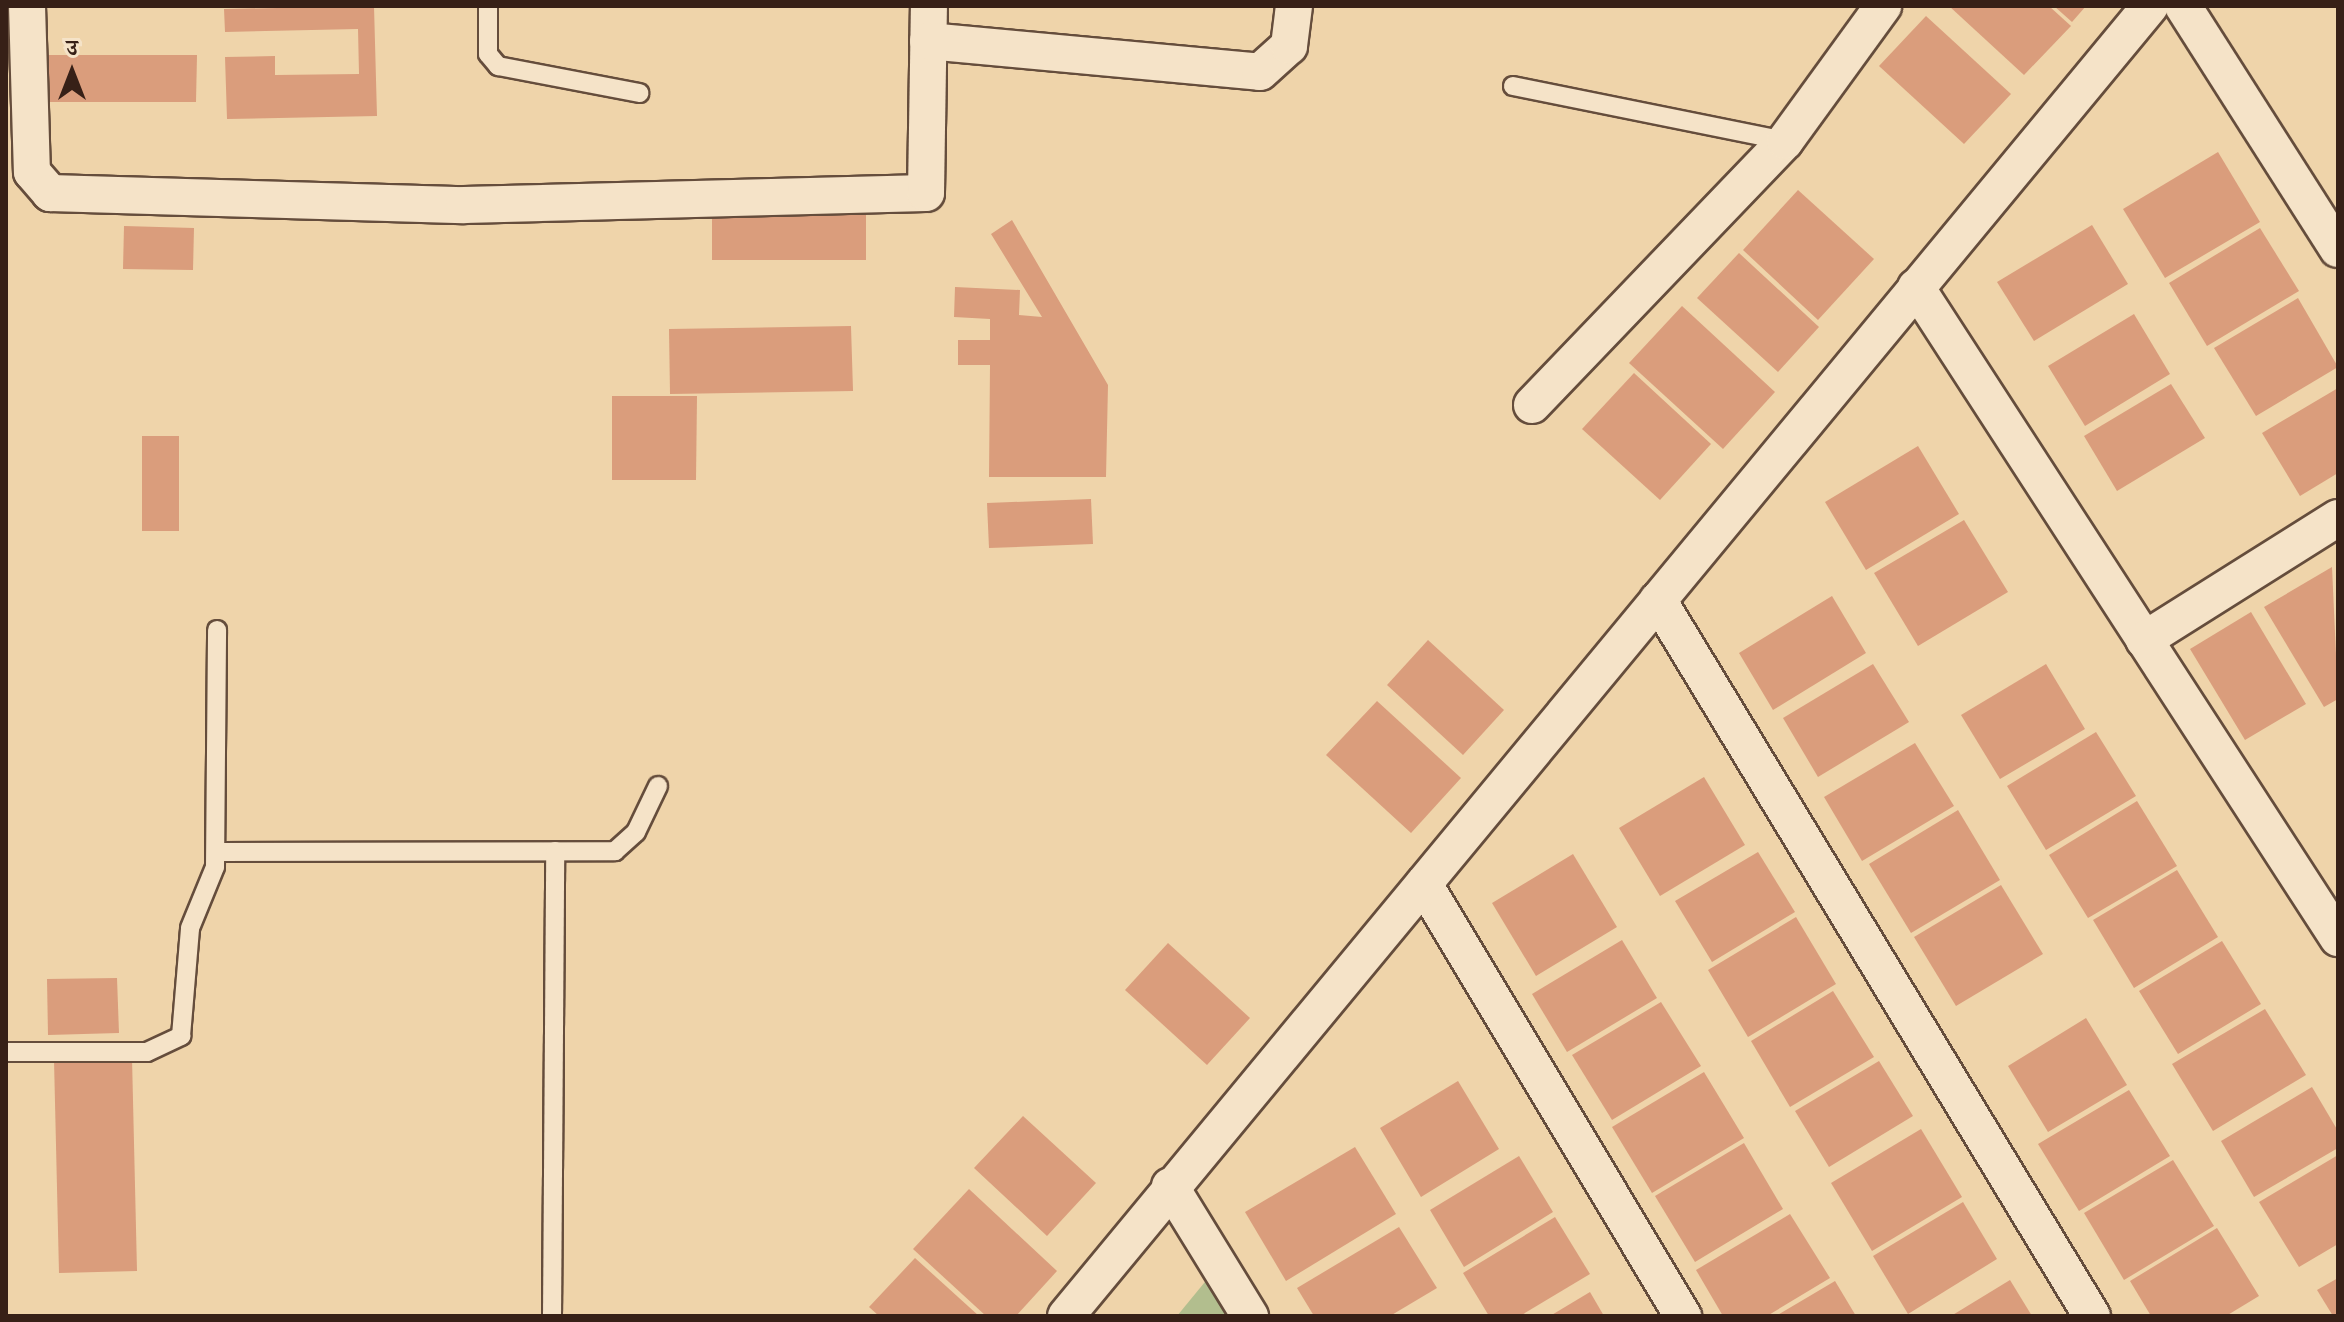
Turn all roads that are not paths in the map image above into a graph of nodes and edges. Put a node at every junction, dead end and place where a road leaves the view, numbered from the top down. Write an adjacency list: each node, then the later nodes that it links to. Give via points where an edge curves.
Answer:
1 (27, 6): 8 (street)
2 (488, 6): 10 (lane, via 488,54 498,66)
3 (1294, 6): 7 (street, via 1289,46 1260,72)
4 (1883, 6): 11 (street)
5 (2150, 6): 13 (street)
6 (2183, 6): 12 (street)
7 (929, 23): 8 (street, via 926,193 464,205 50,193 32,172)
8 (16, 51)
9 (1513, 86): 11 (lane)
10 (639, 93)
11 (1785, 141): 14 (street)
12 (2338, 249)
13 (1916, 287): 16 (street); 18 (street)
14 (1532, 405)
15 (2338, 518): 18 (street)
16 (1658, 600): 22 (street); 30 (street)
17 (217, 630): 21 (lane)
18 (2144, 640): 23 (street)
19 (658, 786): 20 (lane, via 627,845)
20 (555, 851): 21 (lane); 26 (lane)
21 (216, 852): 24 (lane, via 211,887 190,928 181,1036 147,1052)
22 (1424, 884): 25 (street); 29 (street)
23 (2338, 938)
24 (6, 1052)
25 (1170, 1186): 27 (street); 28 (street)
26 (552, 1316)
27 (1066, 1316)
28 (1250, 1316)
29 (1683, 1316)
30 (2092, 1316)

